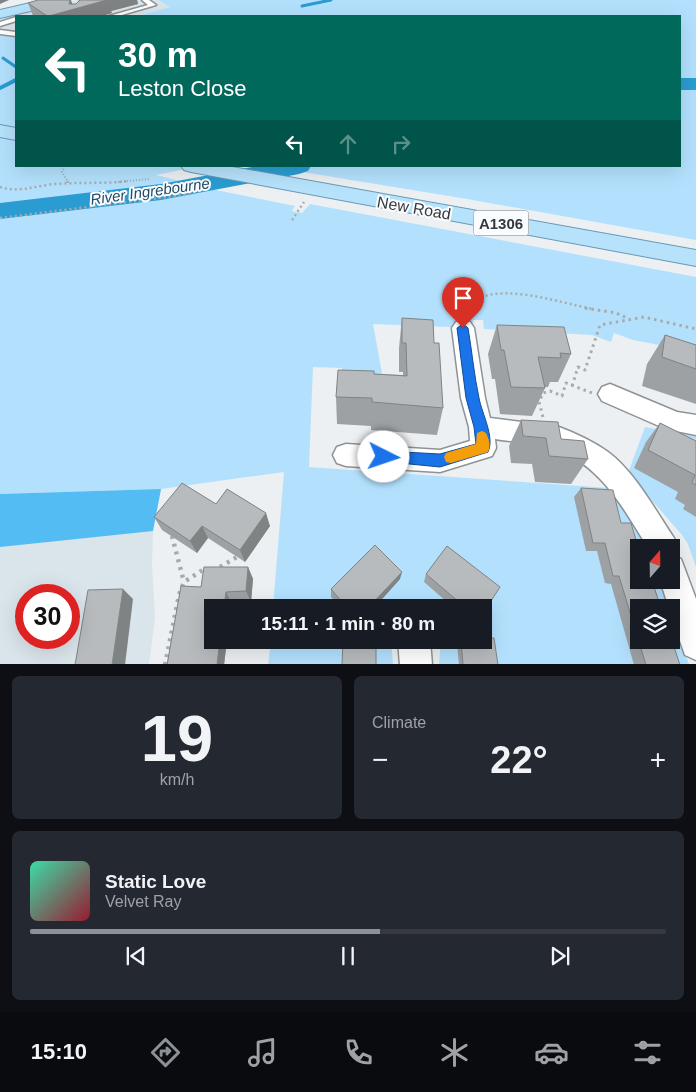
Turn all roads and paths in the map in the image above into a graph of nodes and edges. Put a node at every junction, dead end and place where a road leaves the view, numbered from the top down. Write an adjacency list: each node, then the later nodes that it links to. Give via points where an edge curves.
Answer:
1 (60, 0): 4 (main road)
2 (146, 0): 5 (lane, via 153,5)
3 (0, 14): 6 (main road)
4 (23, 15)
5 (116, 15)
6 (15, 16)
7 (15, 18): 8 (lane)
8 (0, 24)
9 (0, 32): 10 (lane)
10 (15, 34)
11 (0, 131): 12 (main road)
12 (15, 134)
13 (64, 167): 16 (path, via 62,172)
14 (196, 167): 19 (main road, New Road / A1306)
15 (149, 179): 16 (path)
16 (68, 183): 18 (path, via 24,190)
17 (210, 184): 20 (path, via 192,194)
18 (0, 187)
19 (309, 188): 21 (path); 22 (main road, New Road / A1306)
20 (0, 218)
21 (292, 220)
22 (696, 258)
23 (629, 319): 24 (path, via 616,313 564,304 532,294 485,294 471,301 461,314 458,323); 25 (path, via 644,317); 27 (path, via 600,325 584,370 578,367)
24 (463, 328): 33 (street, via 472,398)
25 (696, 329)
26 (542, 386): 29 (path)
27 (572, 386): 28 (path, via 593,393); 29 (path, via 566,383 562,396 550,391)
28 (602, 390): 32 (street, via 675,422)
29 (543, 393): 31 (path)
30 (530, 401): 31 (path)
31 (539, 402): 34 (path, via 545,424 530,422)
32 (696, 425)
33 (490, 428): 34 (street); 35 (street, via 483,448 440,461)
34 (532, 433): 37 (street, via 559,438 599,460 628,492)
35 (346, 455)
36 (172, 536): 41 (path)
37 (658, 539)
38 (237, 557): 39 (path)
39 (220, 567): 40 (path); 41 (path, via 208,567)
40 (226, 571)
41 (184, 582): 45 (path, via 178,595)
42 (678, 589): 43 (street)
43 (696, 644)
44 (415, 649): 46 (street)
45 (165, 664)
46 (416, 664)

